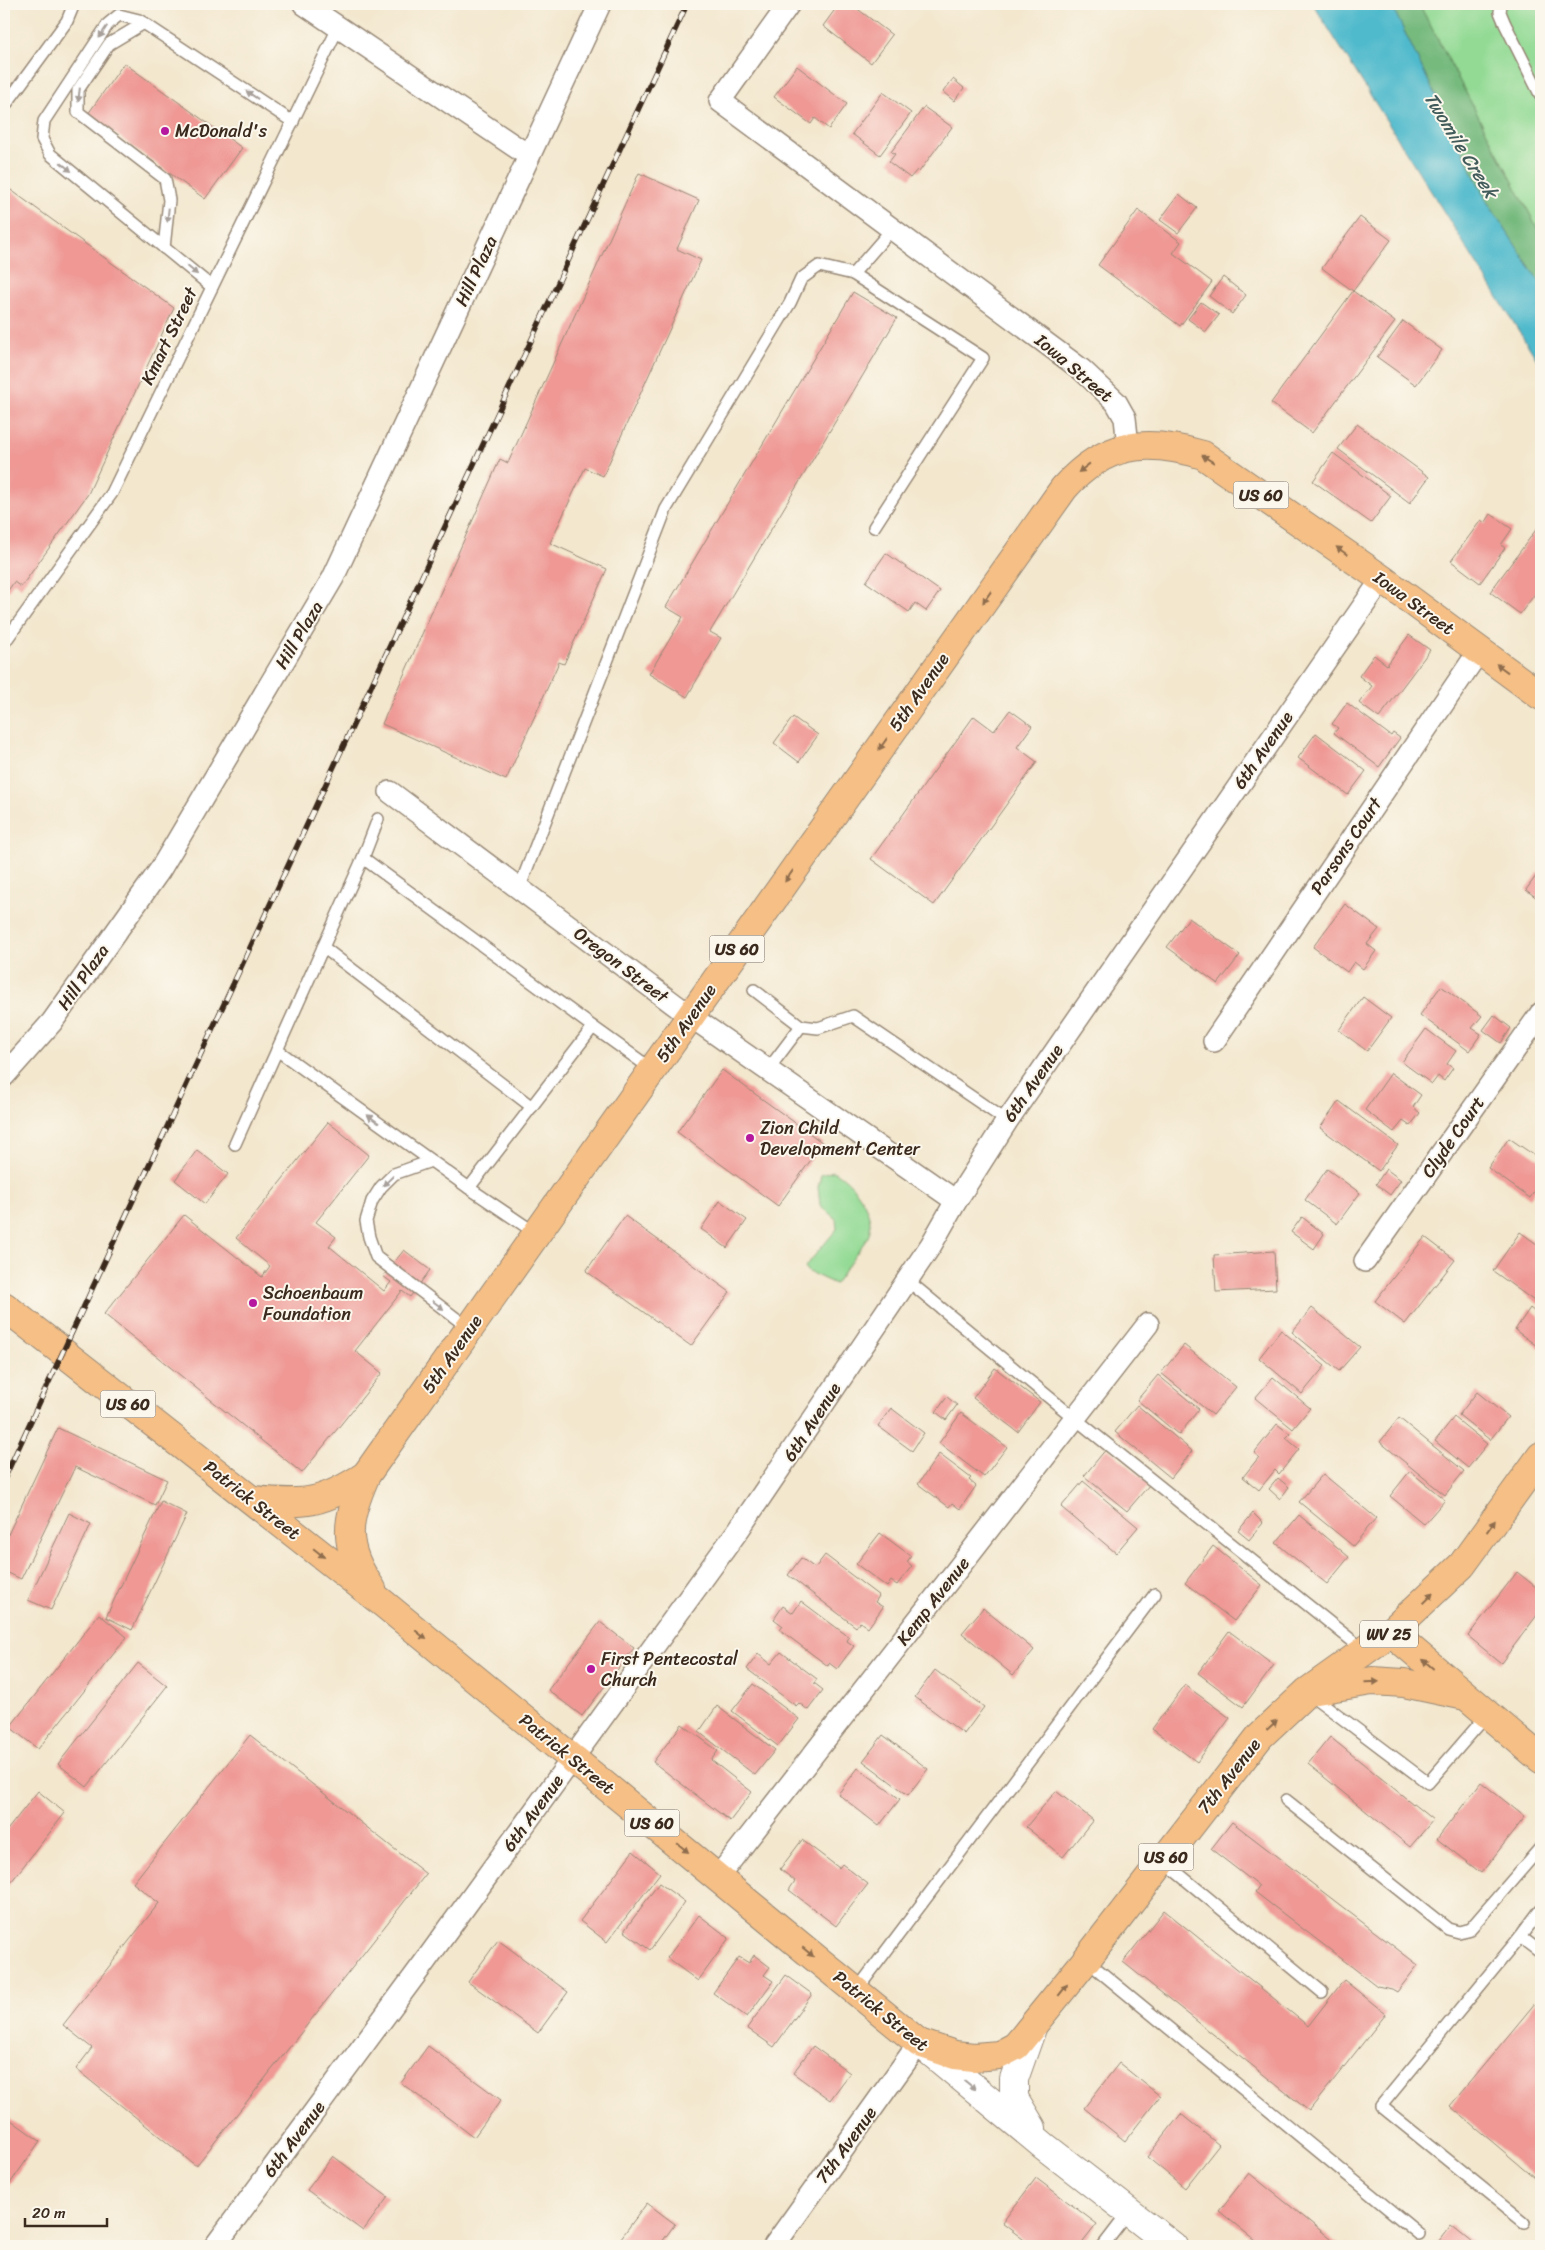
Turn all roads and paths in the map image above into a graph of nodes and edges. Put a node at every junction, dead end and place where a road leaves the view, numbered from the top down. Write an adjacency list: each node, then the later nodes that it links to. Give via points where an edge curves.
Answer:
1 (74, 4): 9 (lane, via 67,21)
2 (304, 4): 7 (street)
3 (600, 4): 11 (street, Hill Plaza)
4 (789, 4): 12 (street, Iowa Street, via 720,101)
5 (1501, 4): 8 (lane, via 1500,12 1505,24)
6 (144, 23): 10 (lane, one-way to 6); 13 (lane, one-way to 13, via 109,44 78,90 78,112 165,179 169,200); 13 (lane, one-way to 13, via 118,15 108,24 44,121 42,139 50,154)
7 (338, 28): 10 (lane, Kmart Street); 11 (street)
8 (1541, 96)
9 (4, 107)
10 (293, 122): 15 (lane, Kmart Street)
11 (529, 156): 36 (street, Hill Plaza, via 329,585 160,870 52,1022)
12 (892, 229): 14 (lane); 16 (street, Iowa Street, via 1082,370 1116,402 1125,418)
13 (164, 248): 15 (lane, one-way to 15)
14 (853, 274): 17 (lane, via 983,358); 25 (lane, via 819,266 801,278 790,303 666,509)
15 (212, 287): 19 (lane, Kmart Street, via 112,494)
16 (1128, 446): 18 (main road, Iowa Street / US 60, one-way to 16, via 1203,455 1174,447); 29 (main road, 5th Avenue / US 60, one-way to 29, via 1098,458 1079,471 1064,488)
17 (874, 527)
18 (1382, 579): 20 (main road, Iowa Street / US 60); 38 (street, 6th Avenue)
19 (4, 644)
20 (1479, 651): 21 (main road, Iowa Street / US 60, one-way to 20); 32 (street, Parsons Court)
21 (1541, 696)
22 (390, 792): 25 (street, Oregon Street)
23 (378, 819): 24 (lane)
24 (363, 858): 26 (lane); 31 (lane)
25 (519, 889): 29 (street, Oregon Street)
26 (323, 947): 33 (lane); 37 (lane)
27 (754, 990): 30 (lane)
28 (1541, 1013): 44 (street, Clyde Court)
29 (690, 1016): 34 (main road, 5th Avenue / US 60); 35 (street, Oregon Street)
30 (801, 1026): 35 (lane); 38 (lane, via 818,1028 853,1016)
31 (594, 1027): 34 (lane); 37 (lane)
32 (1214, 1041)
33 (277, 1050): 39 (lane); 40 (lane, one-way to 33)
34 (653, 1070): 43 (main road, 5th Avenue / US 60)
35 (767, 1071): 42 (street, Oregon Street)
36 (4, 1076)
37 (532, 1107): 41 (lane)
38 (1006, 1121): 42 (street, 6th Avenue)
39 (234, 1144)
40 (431, 1161): 41 (lane); 48 (lane, one-way to 48, via 394,1174 381,1186 366,1221 369,1237 376,1257)
41 (470, 1188): 43 (lane)
42 (956, 1201): 45 (street, 6th Avenue)
43 (537, 1234): 48 (main road, 5th Avenue / US 60)
44 (1365, 1261)
45 (907, 1280): 49 (lane); 60 (street, 6th Avenue, via 754,1508)
46 (4, 1306): 52 (main road, Patrick Street / US 60)
47 (1148, 1324): 49 (street, Kemp Avenue)
48 (470, 1329): 51 (main road, 5th Avenue / US 60)
49 (1075, 1418): 56 (lane); 65 (street, Kemp Avenue)
50 (1541, 1456): 55 (main road, 7th Avenue / WV 25, one-way to 50, via 1462,1565)
51 (366, 1475): 52 (main road, US 60, via 324,1498 300,1503); 54 (main road, via 352,1508 349,1531 358,1566)
52 (253, 1500): 54 (main road, Patrick Street / US 60, one-way to 54)
53 (1155, 1594): 70 (lane)
54 (384, 1604): 60 (main road, Patrick Street / US 60, one-way to 60)
55 (1391, 1632): 56 (main road, 7th Avenue / WV 25); 58 (main road, one-way to 55)
56 (1365, 1651): 57 (main road, 7th Avenue / WV 25)
57 (1307, 1692): 58 (main road, one-way to 58, via 1372,1681 1404,1683); 59 (lane, via 1428,1783); 64 (main road, 7th Avenue / US 60, one-way to 57, via 1260,1736)
58 (1465, 1696): 59 (main road)
59 (1487, 1715): 61 (main road)
60 (572, 1758): 65 (main road, Patrick Street / US 60, one-way to 65); 78 (street, 6th Avenue)
61 (1541, 1759)
62 (1286, 1800): 63 (lane, via 1448,1929 1459,1932 1470,1929)
63 (1541, 1847)
64 (1163, 1861): 69 (main road, 7th Avenue / US 60); 71 (lane)
65 (718, 1877): 70 (main road, Patrick Street / US 60, one-way to 70)
66 (1541, 1909): 67 (lane)
67 (1520, 1937): 68 (lane); 76 (lane, via 1381,2106)
68 (1541, 1953)
69 (1086, 1960): 72 (main road, 7th Avenue / US 60, one-way to 69); 77 (lane)
70 (856, 1991): 73 (main road, Patrick Street / US 60)
71 (1322, 1992)
72 (1032, 2028): 73 (main road, US 60, via 1016,2046 999,2055 955,2055); 74 (street, 7th Avenue, via 1014,2078 1014,2098)
73 (919, 2043): 74 (street, Patrick Street, one-way to 74); 79 (street, 7th Avenue)
74 (1044, 2146): 75 (street, Patrick Street)
75 (1129, 2211): 80 (lane); 81 (street, Patrick Street)
76 (1524, 2222)
77 (1419, 2234)
78 (215, 2246)
79 (774, 2246)
80 (1102, 2246)
81 (1173, 2246)

